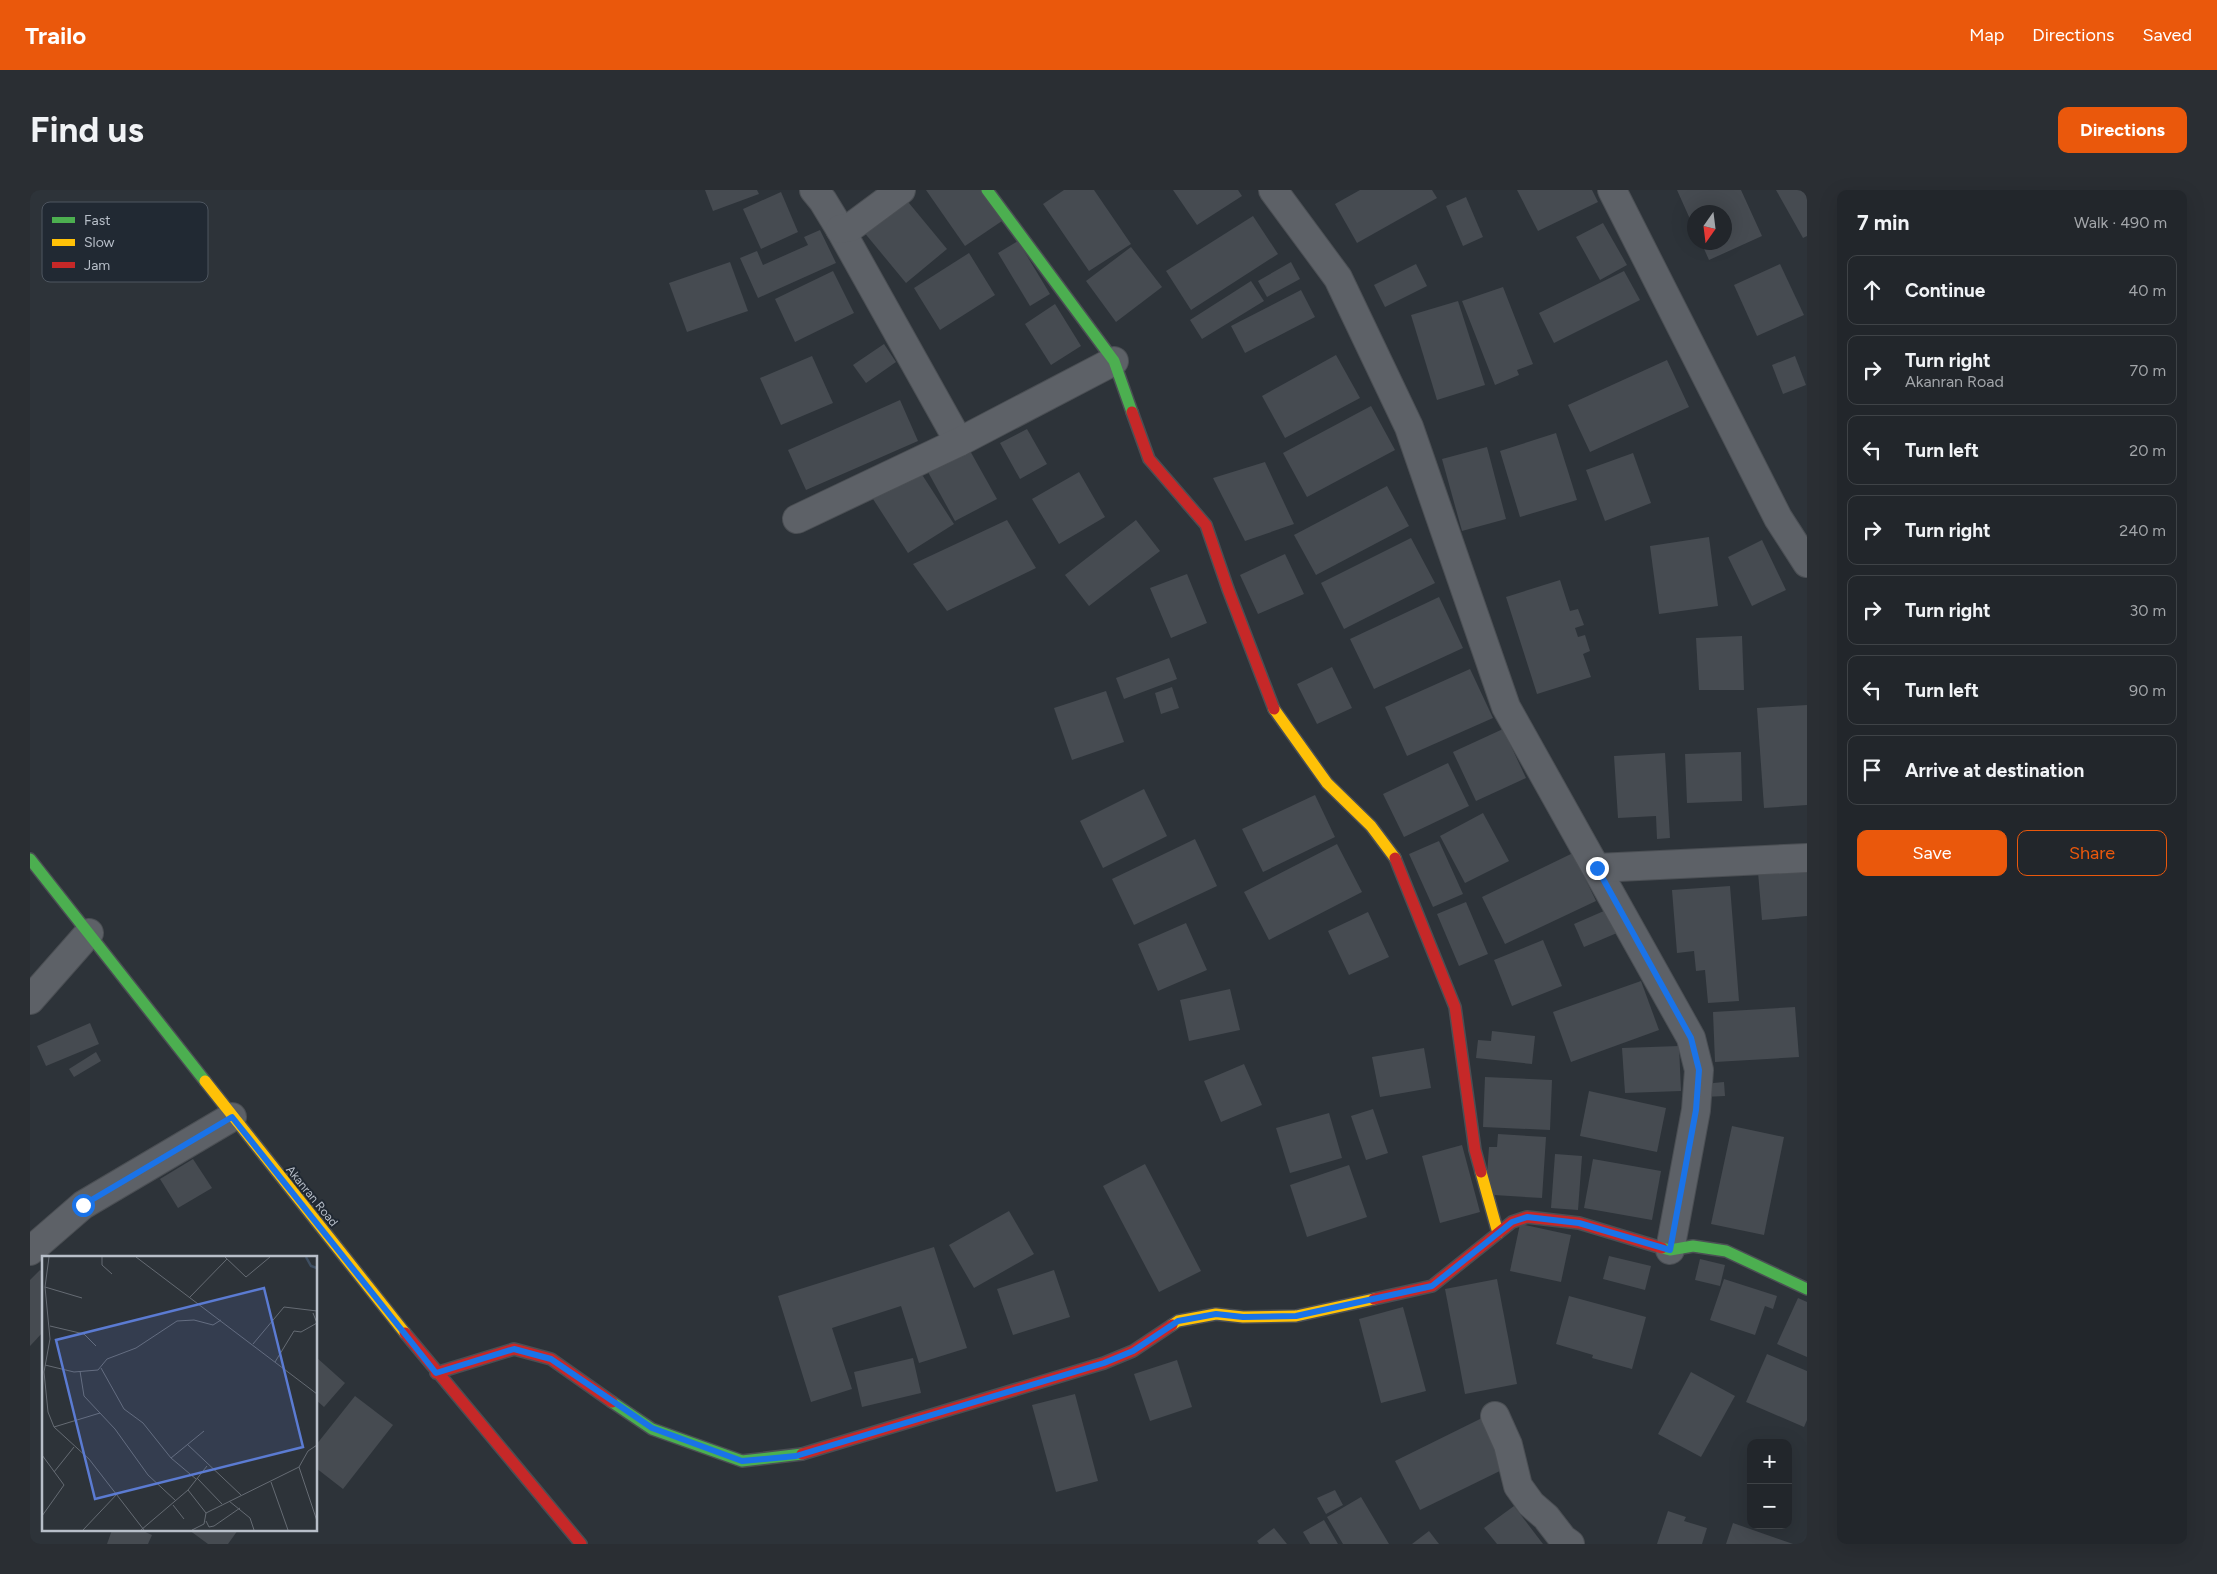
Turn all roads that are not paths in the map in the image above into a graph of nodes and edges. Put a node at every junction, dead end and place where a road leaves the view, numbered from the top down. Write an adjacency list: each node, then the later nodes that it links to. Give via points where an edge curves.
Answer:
1 (814, 190): 6 (street)
2 (900, 190): 6 (street, via 851,227)
3 (987, 190): 7 (street)
4 (1273, 190): 13 (street, via 1338,278 1405,418 1506,707)
5 (1615, 191): 10 (street, via 1778,518)
6 (840, 229): 8 (street)
7 (1114, 361): 8 (street); 17 (street, via 1149,459 1206,525 1271,704 1327,783 1371,826 1393,853 1455,1007 1475,1150)
8 (959, 442): 9 (street)
9 (797, 520)
10 (1807, 563)
11 (1807, 858): 13 (street)
12 (30, 859): 14 (street, Akanran Road)
13 (1597, 868): 18 (street, via 1691,1038 1699,1070 1696,1110)
14 (89, 933): 15 (street); 16 (street, Akanran Road)
15 (30, 1000)
16 (232, 1117): 19 (street, via 83,1205); 21 (street, Akanran Road)
17 (1498, 1233): 18 (street, via 1512,1222 1527,1217 1579,1223); 21 (street, via 1432,1286 1296,1316 1216,1314 1178,1321 1133,1351 1104,1363 796,1456 742,1461 652,1428 551,1359 514,1349)
18 (1670, 1250): 20 (street, via 1694,1246 1726,1251)
19 (30, 1251)
20 (1807, 1289)
21 (436, 1373): 23 (street, Akanran Road)
22 (1495, 1416): 24 (street, via 1508,1445 1518,1486)
23 (581, 1544)
24 (1570, 1544)

